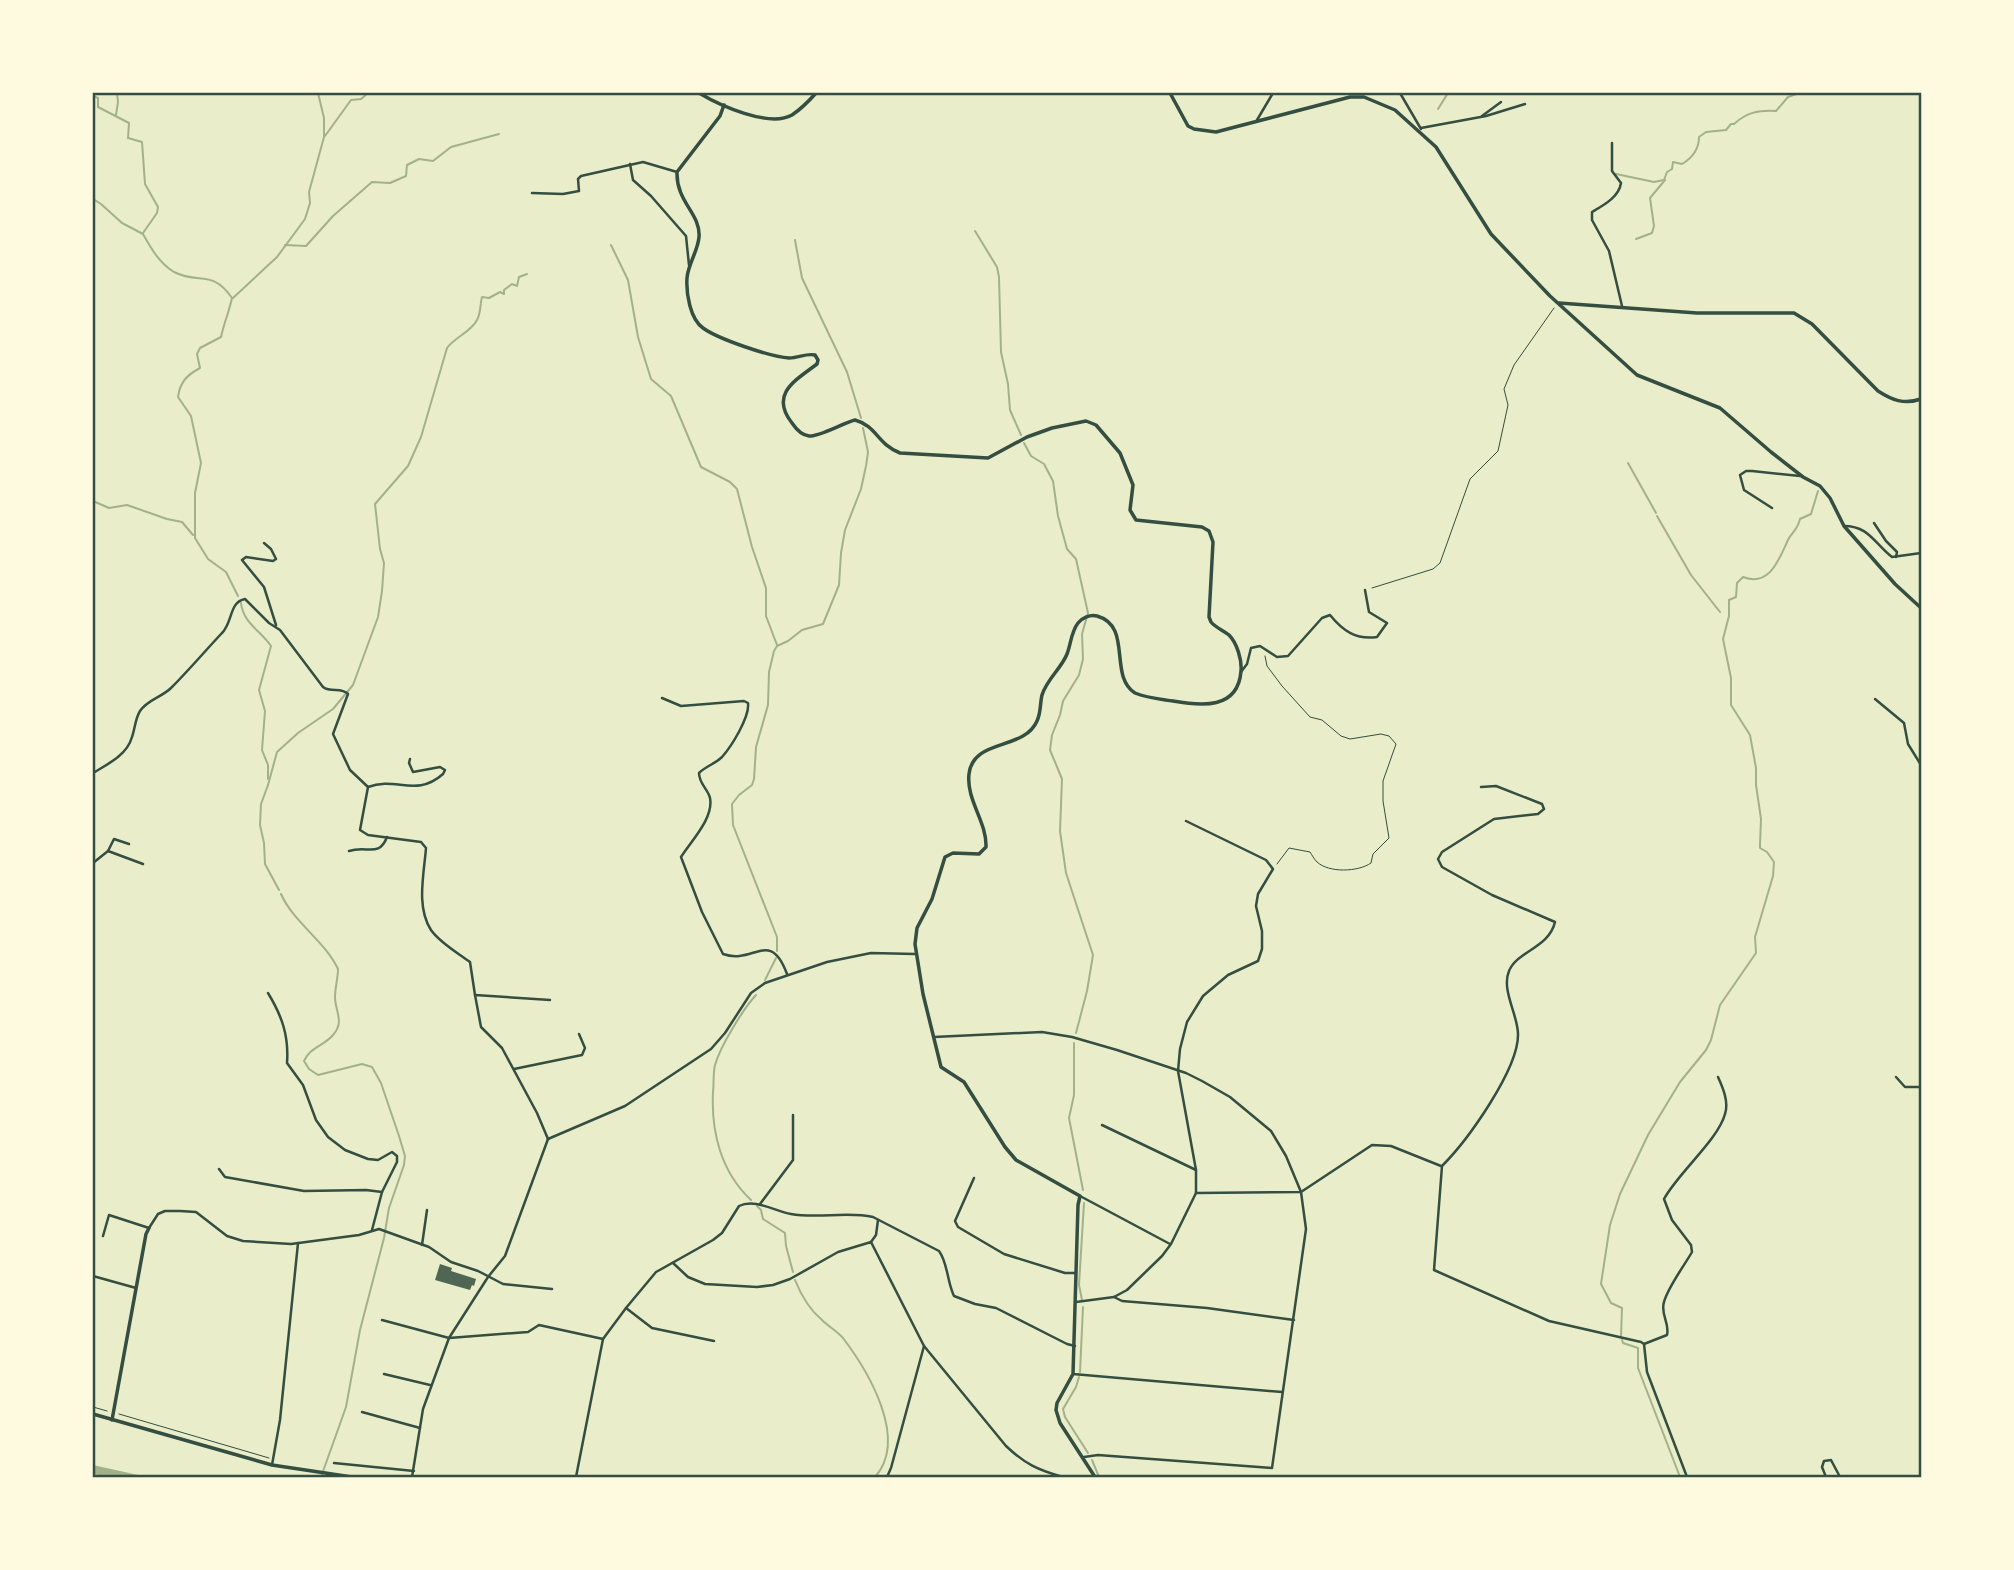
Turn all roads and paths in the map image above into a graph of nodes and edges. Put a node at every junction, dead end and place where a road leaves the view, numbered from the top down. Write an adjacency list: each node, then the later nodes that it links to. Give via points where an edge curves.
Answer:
1 (699, 93): 8 (street)
2 (816, 93): 8 (street, via 789,117 770,118)
3 (1170, 93): 10 (street, via 1194,129 1216,132)
4 (1273, 93): 10 (street)
5 (1400, 93): 11 (street)
6 (1502, 102): 9 (street)
7 (1525, 104): 9 (street)
8 (724, 105): 14 (street)
9 (1479, 117): 11 (street)
10 (1256, 122): 11 (street, via 1364,97 1395,110)
11 (1421, 130): 17 (street, via 1491,234)
12 (1612, 143): 18 (street, via 1612,171 1621,183 1620,191 1592,212 1592,220 1609,251)
13 (630, 164): 14 (street, via 643,162); 15 (street, via 581,176 579,191); 16 (street, via 633,180 686,236)
14 (677, 172): 16 (street, via 680,195 697,222 699,238)
15 (532, 193)
16 (689, 265): 31 (street, via 687,294 701,328 773,355 816,355 817,364 788,387 783,397 785,409 802,433 811,436 855,420 869,425 886,447 900,453 988,458 1052,428 1086,421 1096,425 1120,453 1133,485 1130,510 1136,520 1209,531 1213,542 1211,622 1229,635)
17 (1557, 303): 18 (street); 20 (street, via 1636,375 1720,408); 27 (path, via 1514,365 1504,389 1508,405 1499,451 1470,479 1440,563)
18 (1622, 306): 19 (street, via 1698,313 1794,313 1812,324 1878,391 1903,402)
19 (1921, 399)
20 (1803, 477): 21 (street, via 1752,471 1740,475 1744,490); 23 (street, via 1820,485)
21 (1772, 508)
22 (1874, 523): 26 (street, via 1898,552)
23 (1844, 526): 26 (street, via 1856,526); 28 (street)
24 (264, 543): 29 (street, via 276,558 273,561 246,557 242,561 264,587)
25 (1921, 553): 26 (street)
26 (1896, 557)
27 (1365, 590): 30 (street, via 1369,612 1387,623 1377,637 1344,631 1330,615 1288,656 1277,657)
28 (1921, 608)
29 (276, 626): 36 (street, via 245,599 238,600 229,625 196,664 140,711 131,740 120,755); 37 (street, via 323,687 348,694 332,734 349,771)
30 (1264, 650): 31 (street, via 1251,648); 46 (path, via 1267,666 1310,718 1322,720 1350,739 1381,734 1396,744 1383,781 1389,838 1373,854 1371,863 1340,870 1318,863 1310,852 1289,848)
31 (1241, 672): 47 (street, via 1233,693 1201,706 1143,696 1123,680 1114,630 1096,616 1079,622 1067,654 1043,692 1037,722 1022,737 981,753 972,764 970,791 986,847 979,854 945,857 918,928)
32 (662, 698): 48 (street, via 681,706 748,703 743,725 727,750 699,773 709,793 710,808 681,857 723,954 735,958 772,952)
33 (1875, 699): 35 (street, via 1903,723 1908,744)
34 (410, 758): 37 (street, via 413,772 445,770 424,786)
35 (1921, 765)
36 (93, 773)
37 (368, 787): 40 (street, via 360,830)
38 (1481, 787): 62 (street, via 1496,786 1542,804 1544,809 1538,814 1493,818 1442,852 1438,859 1442,867 1555,922 1546,940 1510,967 1506,978 1518,1033 1516,1056 1507,1076)
39 (1186, 821): 46 (street, via 1266,860)
40 (387, 837): 43 (street, via 380,849); 50 (street, via 421,842 426,848 426,919 438,937 470,962)
41 (129, 844): 42 (street, via 114,839)
42 (108, 851): 44 (street); 45 (street)
43 (349, 851)
44 (93, 863)
45 (143, 864)
46 (1273, 869): 55 (street, via 1256,906 1262,931 1258,961 1228,975 1203,996 1187,1022)
47 (915, 954): 48 (street, via 871,953); 53 (street)
48 (787, 974): 61 (street, via 751,993 711,1049 625,1106)
49 (268, 993): 66 (street, via 286,1031 287,1063 299,1077 328,1137 368,1159 378,1160 392,1152 397,1156)
50 (475, 995): 51 (street); 54 (street, via 481,1027 502,1048)
51 (550, 1000)
52 (579, 1034): 54 (street, via 585,1048 582,1055)
53 (934, 1037): 55 (street, via 1042,1032); 69 (street, via 941,1067 964,1082 1016,1160)
54 (514, 1069): 61 (street)
55 (1178, 1071): 64 (street); 67 (street, via 1230,1097 1271,1131)
56 (1718, 1076): 94 (street, via 1725,1093 1725,1116 1664,1199 1692,1252 1664,1301 1667,1335)
57 (1896, 1077): 58 (street, via 1905,1087)
58 (1921, 1087)
59 (793, 1115): 70 (street, via 793,1160)
60 (1102, 1125): 64 (street)
61 (548, 1139): 83 (street, via 505,1256)
62 (1442, 1166): 67 (street, via 1391,1146 1372,1145); 94 (street, via 1434,1270 1549,1321)
63 (219, 1169): 66 (street, via 225,1177 289,1190)
64 (1196, 1171): 68 (street)
65 (974, 1178): 81 (street, via 956,1221 958,1227 1004,1254)
66 (382, 1192): 74 (street)
67 (1301, 1192): 68 (street); 90 (street, via 1306,1229)
68 (1196, 1193): 78 (street)
69 (1080, 1196): 78 (street); 81 (street)
70 (760, 1204): 72 (street, via 805,1216 862,1214); 80 (street, via 739,1206 722,1233)
71 (427, 1210): 79 (street)
72 (878, 1220): 76 (street); 96 (street, via 939,1251 954,1296 996,1308)
73 (149, 1228): 75 (street, via 109,1215); 77 (street, via 165,1211 196,1212 235,1240); 84 (street)
74 (372, 1230): 77 (street); 79 (street)
75 (103, 1236)
76 (871, 1242): 80 (street, via 838,1252 790,1279 757,1287 705,1284); 95 (street)
77 (298, 1243): 108 (street)
78 (1171, 1244): 86 (street, via 1140,1278)
79 (422, 1245): 83 (street)
80 (673, 1263): 88 (street, via 656,1272)
81 (1076, 1273): 87 (street)
82 (93, 1276): 84 (street)
83 (488, 1277): 85 (street, via 503,1284); 91 (street)
84 (136, 1288): 102 (street)
85 (552, 1289)
86 (1114, 1297): 87 (street); 90 (street)
87 (1076, 1302): 96 (street)
88 (626, 1308): 92 (street); 93 (street, via 652,1328)
89 (382, 1320): 91 (street)
90 (1294, 1320): 100 (street)
91 (449, 1338): 92 (street, via 528,1332 539,1325); 99 (street)
92 (603, 1339): 115 (street)
93 (714, 1341)
94 (1644, 1344): 119 (street, via 1647,1372)
95 (924, 1346): 116 (street); 117 (street, via 1006,1446 1035,1469)
96 (1075, 1346): 98 (street)
97 (384, 1374): 99 (street)
98 (1073, 1374): 100 (street); 107 (street, via 1056,1410)
99 (430, 1385): 106 (street)
100 (1283, 1392): 107 (street, via 1274,1464 1269,1469)
101 (93, 1407): 102 (path)
102 (114, 1412): 105 (street); 108 (path)
103 (362, 1412): 106 (street)
104 (93, 1414): 105 (street)
105 (112, 1420): 110 (street)
106 (420, 1428): 111 (street)
107 (1084, 1457): 118 (street)
108 (273, 1459): 110 (street)
109 (334, 1463): 111 (street)
110 (272, 1465): 112 (street)
111 (414, 1471): 114 (street)
112 (319, 1476): 113 (street)
113 (352, 1477)
114 (412, 1477)
115 (576, 1477)
116 (887, 1477)
117 (1063, 1477)
118 (1095, 1477)
119 (1687, 1477)
120 (1826, 1477): 121 (street, via 1822,1467 1824,1461 1831,1460)
121 (1840, 1477)

